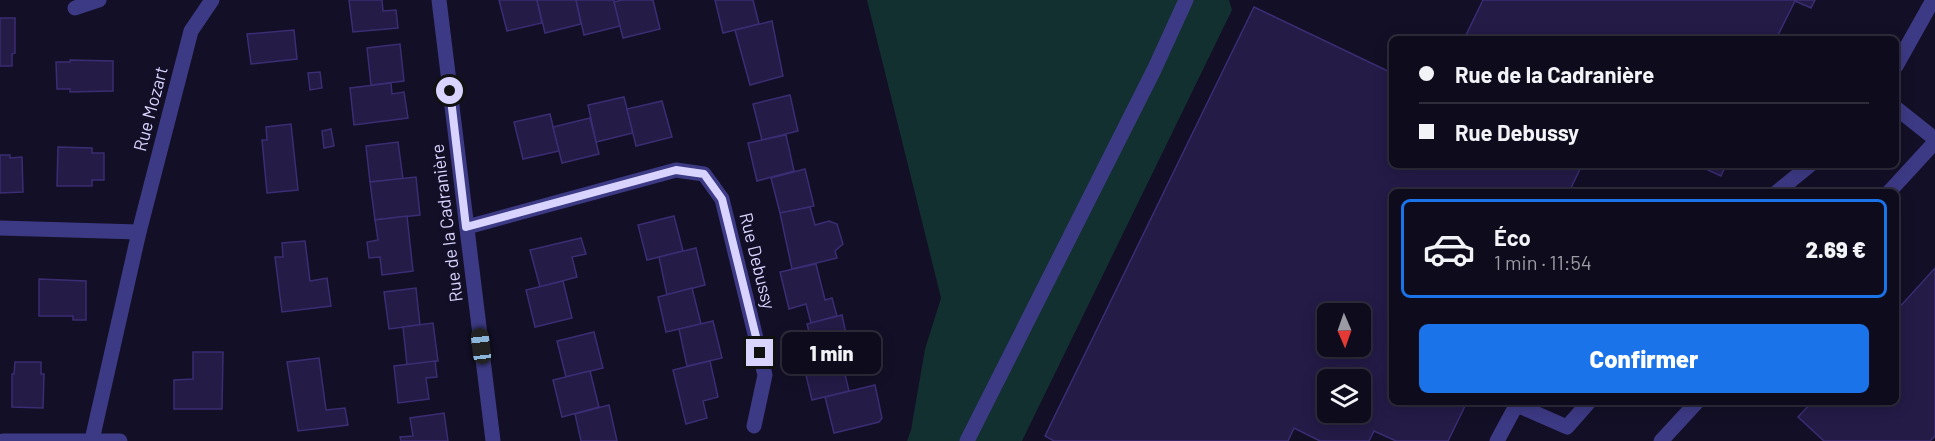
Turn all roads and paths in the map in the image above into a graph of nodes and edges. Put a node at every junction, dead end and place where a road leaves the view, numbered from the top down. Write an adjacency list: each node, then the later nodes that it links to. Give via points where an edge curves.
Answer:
1 (99, 0): 6 (street)
2 (212, 0): 15 (street, Rue Mozart, via 192,31)
3 (440, 0): 13 (street, Rue de la Cadranière)
4 (1186, 0): 25 (street)
5 (1933, 0): 7 (street)
6 (75, 8)
7 (1899, 61)
8 (1899, 111): 9 (street)
9 (1935, 141): 12 (street)
10 (1806, 168): 11 (street)
11 (1781, 189)
12 (1892, 189)
13 (466, 227): 20 (street, Rue Debussy, via 676,170 704,174 722,199 765,375); 24 (street, Rue de la Cadranière)
14 (0, 228): 15 (street)
15 (139, 232): 21 (street, Rue Mozart)
16 (1517, 405): 26 (street)
17 (1522, 405): 18 (street, via 1567,427)
18 (1586, 405)
19 (1694, 405): 27 (street)
20 (754, 426)
21 (92, 440): 22 (street); 23 (street)
22 (3, 441)
23 (120, 441)
24 (493, 441)
25 (967, 441)
26 (1497, 441)
27 (1661, 441)

